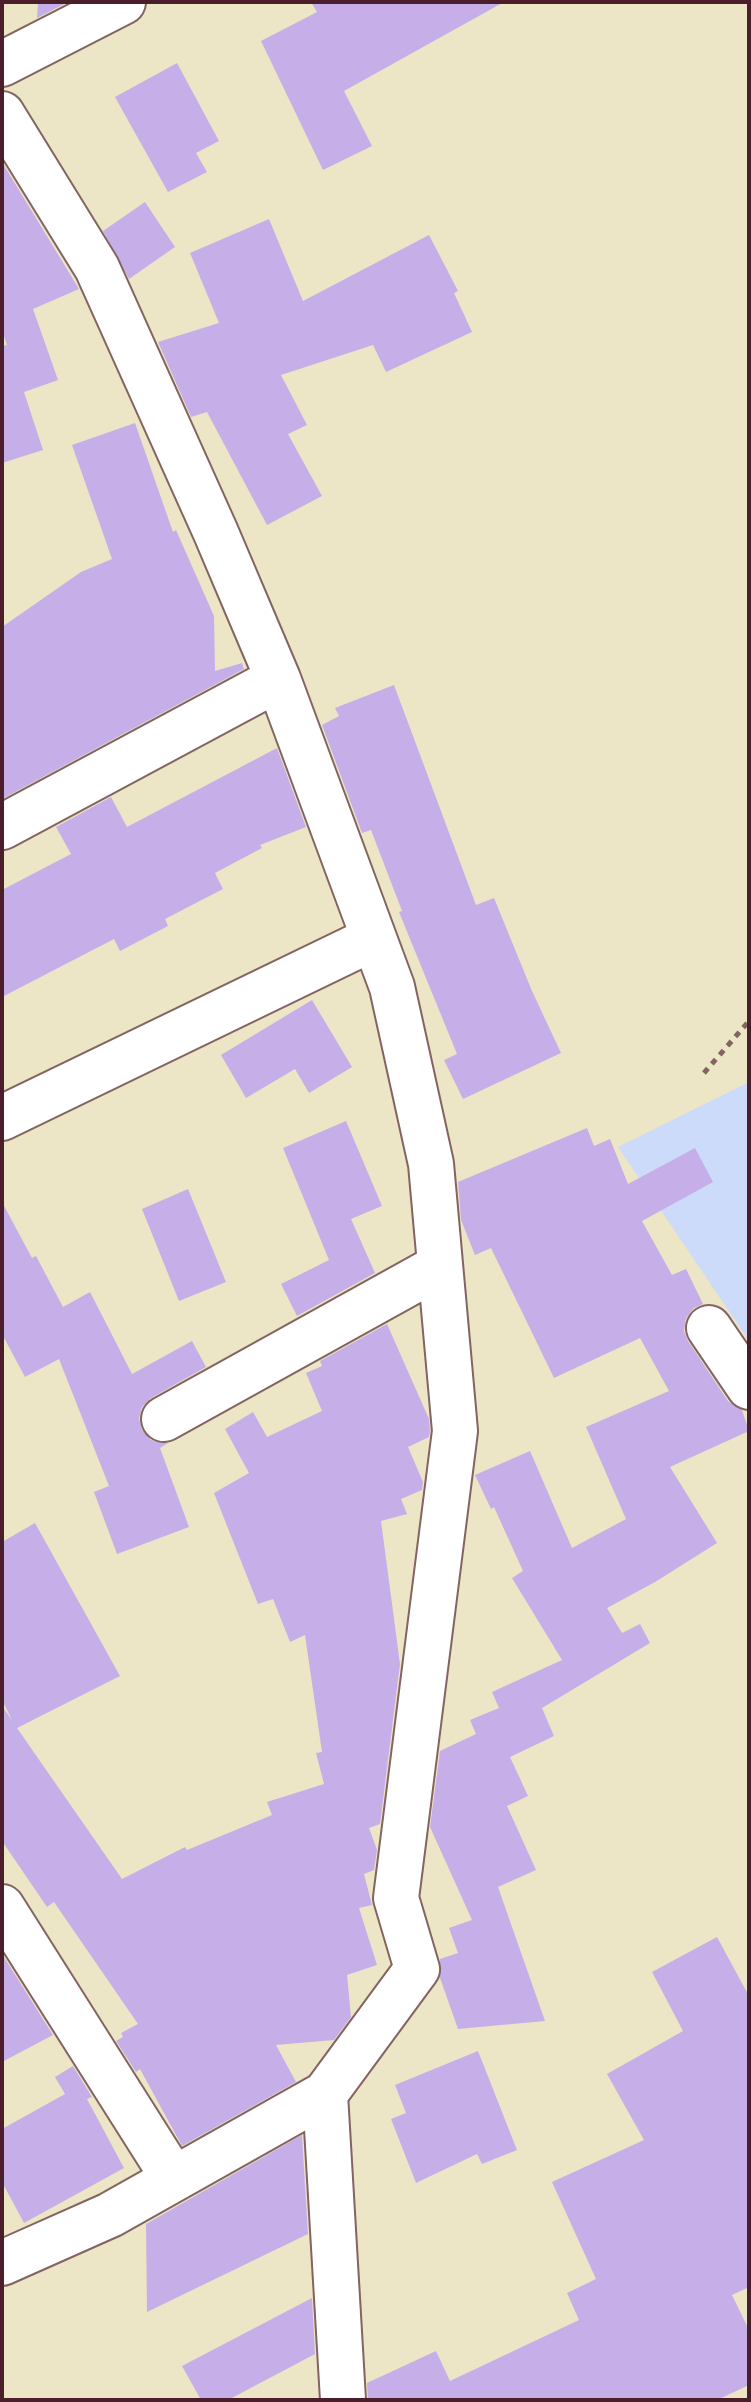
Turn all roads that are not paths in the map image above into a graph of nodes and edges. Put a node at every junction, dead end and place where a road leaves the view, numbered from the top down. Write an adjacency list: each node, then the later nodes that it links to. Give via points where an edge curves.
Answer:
1 (123, 2): 2 (street)
2 (2, 64)
3 (2, 114): 4 (street, via 97,268)
4 (278, 679): 5 (street); 6 (street)
5 (2, 827)
6 (372, 939): 7 (street); 8 (street, via 392,987 431,1164)
7 (2, 1118)
8 (440, 1266): 11 (street); 13 (street, via 455,1431 396,1898 417,1969)
9 (709, 1328): 10 (street)
10 (749, 1387)
11 (164, 1419)
12 (2, 1907): 14 (street)
13 (325, 2094): 14 (street); 16 (street)
14 (174, 2179): 15 (street, via 110,2215)
15 (2, 2263)
16 (343, 2400)

